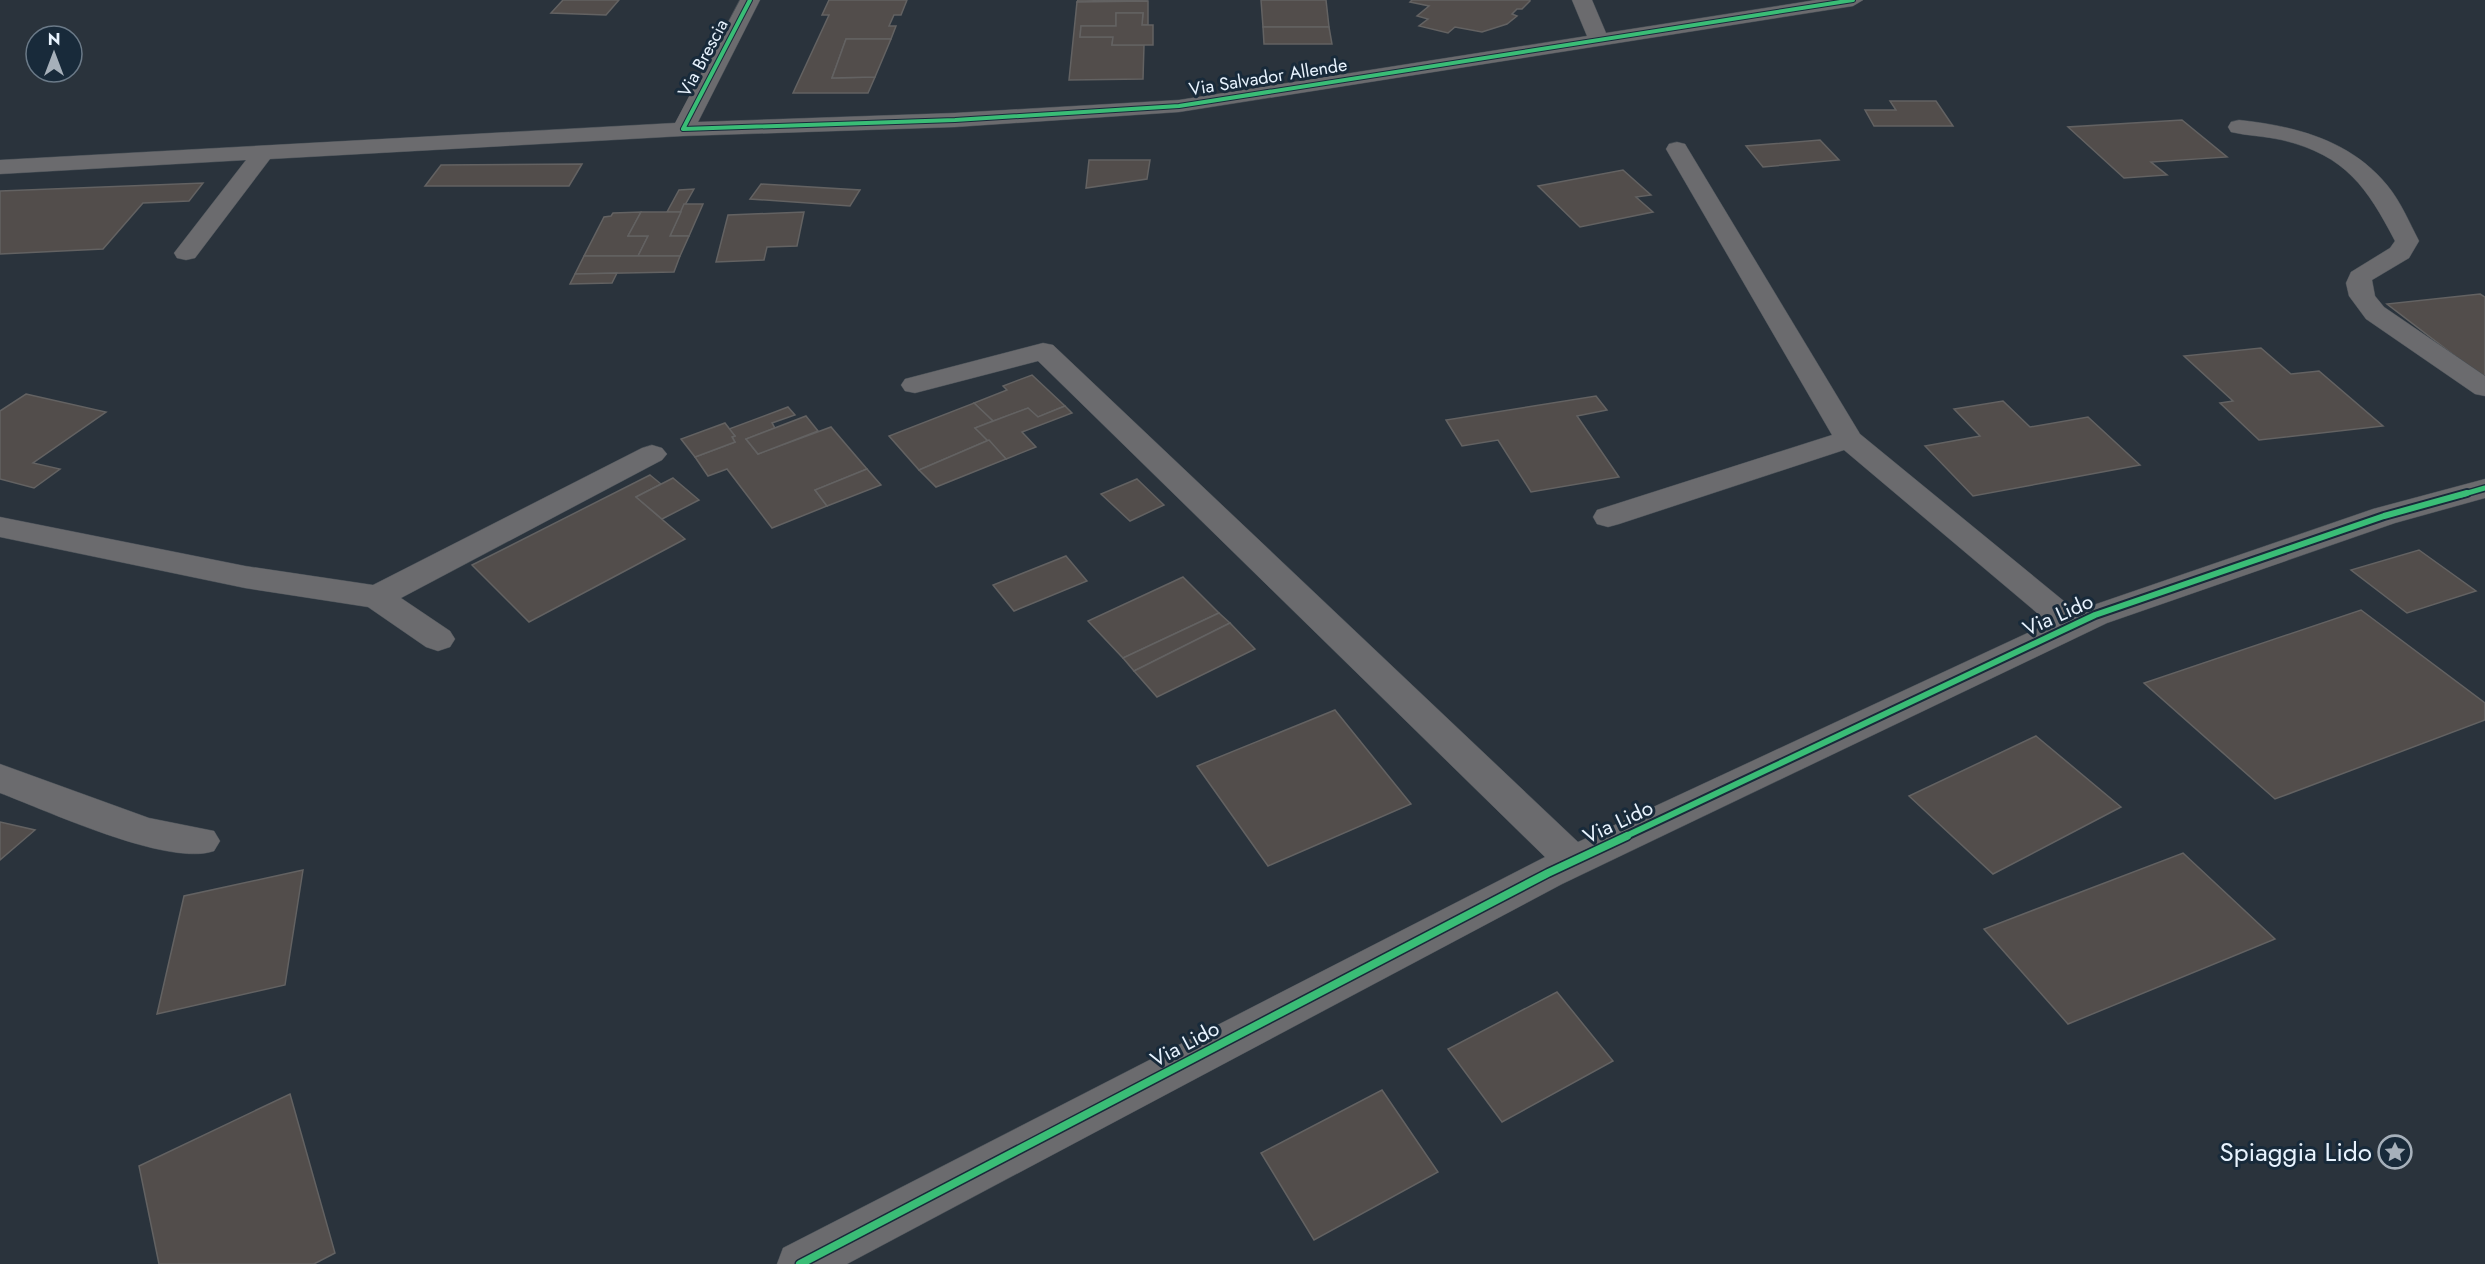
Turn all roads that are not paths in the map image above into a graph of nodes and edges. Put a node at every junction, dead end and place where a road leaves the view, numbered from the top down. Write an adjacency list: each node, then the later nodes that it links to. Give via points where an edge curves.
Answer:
1 (750, 0): 6 (street, Via Brescia)
2 (1582, 0): 4 (street)
3 (1853, 0): 4 (street, Via Salvador Allende)
4 (1599, 40): 6 (street, Via Salvador Allende, via 1179,106 955,120)
5 (2240, 127): 12 (street, via 2284,132 2322,145 2347,159 2378,190 2407,241 2400,253 2360,277 2362,299)
6 (683, 129): 8 (street, Via Salvador Allende)
7 (1677, 149): 13 (street)
8 (263, 153): 9 (street, Via Salvador Allende); 10 (street)
9 (0, 167)
10 (186, 253)
11 (915, 385): 23 (street, via 1043,351)
12 (2485, 388)
13 (1849, 439): 16 (street); 19 (street)
14 (652, 454): 18 (street)
15 (2485, 488): 19 (street, Via Lido, via 2384,516 2095,615)
16 (1608, 517)
17 (0, 527): 18 (street, via 245,577)
18 (377, 597): 20 (street)
19 (2073, 626): 23 (street, Via Lido)
20 (438, 639)
21 (0, 778): 22 (street, via 147,832)
22 (201, 842)
23 (1574, 861): 24 (street, Via Lido)
24 (800, 1264)

